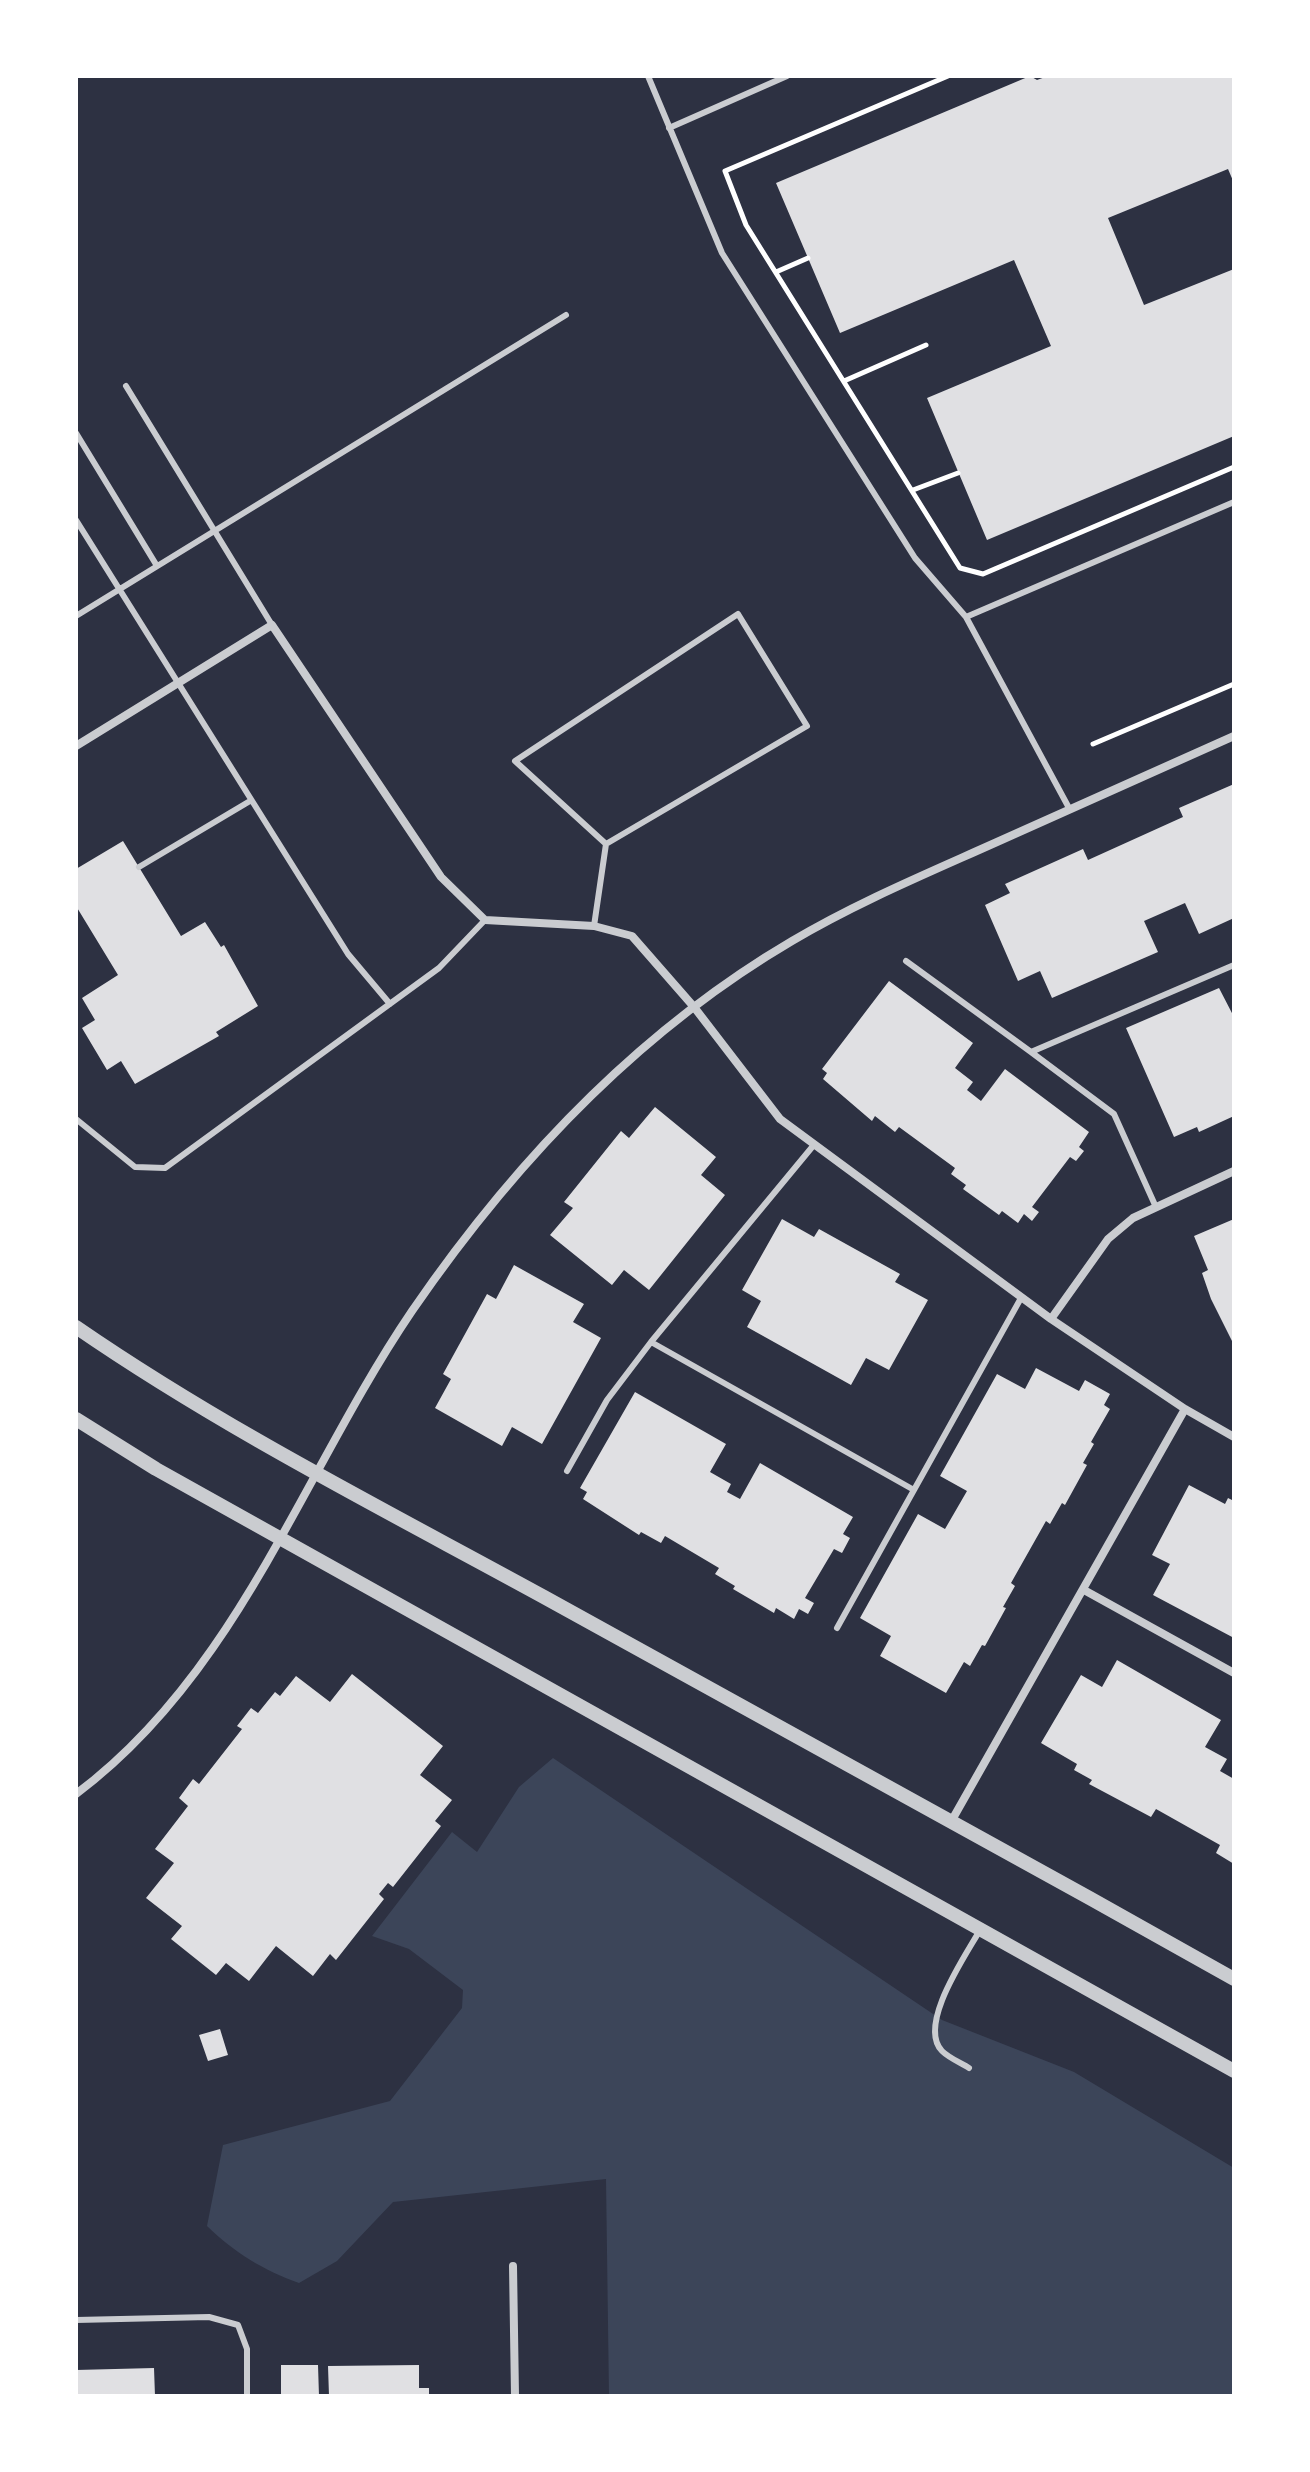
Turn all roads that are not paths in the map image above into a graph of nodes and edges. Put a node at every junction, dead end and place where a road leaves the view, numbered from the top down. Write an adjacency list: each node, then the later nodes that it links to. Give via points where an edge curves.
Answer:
1 (648, 76): 3 (lane)
2 (787, 76): 3 (lane)
3 (669, 128): 13 (lane, via 722,253 915,558)
4 (566, 315): 9 (lane)
5 (126, 386): 9 (lane)
6 (76, 433): 10 (lane)
7 (1234, 502): 13 (lane)
8 (76, 520): 11 (lane)
9 (214, 532): 10 (lane); 14 (lane)
10 (157, 566): 11 (lane)
11 (120, 588): 12 (lane); 15 (lane)
12 (76, 616)
13 (966, 617): 19 (lane)
14 (272, 625): 15 (street); 22 (street, via 441,877)
15 (178, 683): 17 (street); 18 (lane)
16 (1234, 736): 19 (street)
17 (76, 746)
18 (250, 801): 21 (lane); 26 (lane, via 348,954)
19 (1069, 808): 27 (street, via 885,891 791,941)
20 (606, 844): 20 (lane, via 515,761 738,614 807,726); 23 (lane)
21 (139, 867)
22 (485, 920): 23 (street); 26 (lane, via 439,968)
23 (594, 926): 27 (street, via 632,936)
24 (906, 961): 28 (lane)
25 (1234, 965): 28 (lane)
26 (390, 1004): 29 (lane, via 165,1168 135,1167)
27 (694, 1007): 30 (street, via 780,1119); 41 (street, via 613,1074 541,1145 475,1222 409,1315)
28 (1031, 1052): 32 (lane, via 1114,1114)
29 (76, 1119)
30 (813, 1146): 33 (street); 36 (lane)
31 (1234, 1171): 32 (street)
32 (1155, 1205): 34 (street, via 1108,1239)
33 (1021, 1298): 34 (street); 42 (lane)
34 (1051, 1319): 37 (street)
35 (76, 1327): 41 (street)
36 (651, 1342): 40 (lane, via 607,1400); 42 (lane)
37 (1185, 1409): 39 (street); 44 (street)
38 (76, 1419): 43 (street)
39 (1234, 1437)
40 (567, 1471)
41 (317, 1473): 43 (street); 48 (street)
42 (914, 1490): 45 (lane)
43 (280, 1539): 47 (street, via 234,1620 168,1707); 49 (street)
44 (1084, 1590): 46 (street); 48 (street)
45 (837, 1628)
46 (1234, 1673)
47 (76, 1794)
48 (952, 1820): 50 (street)
49 (980, 1930): 51 (lane, via 940,2005 934,2029 940,2050); 52 (street)
50 (1234, 1979)
51 (969, 2068)
52 (1234, 2071)
53 (513, 2266): 56 (street)
54 (76, 2320): 55 (lane, via 209,2317 238,2325 247,2349)
55 (247, 2396)
56 (515, 2396)

